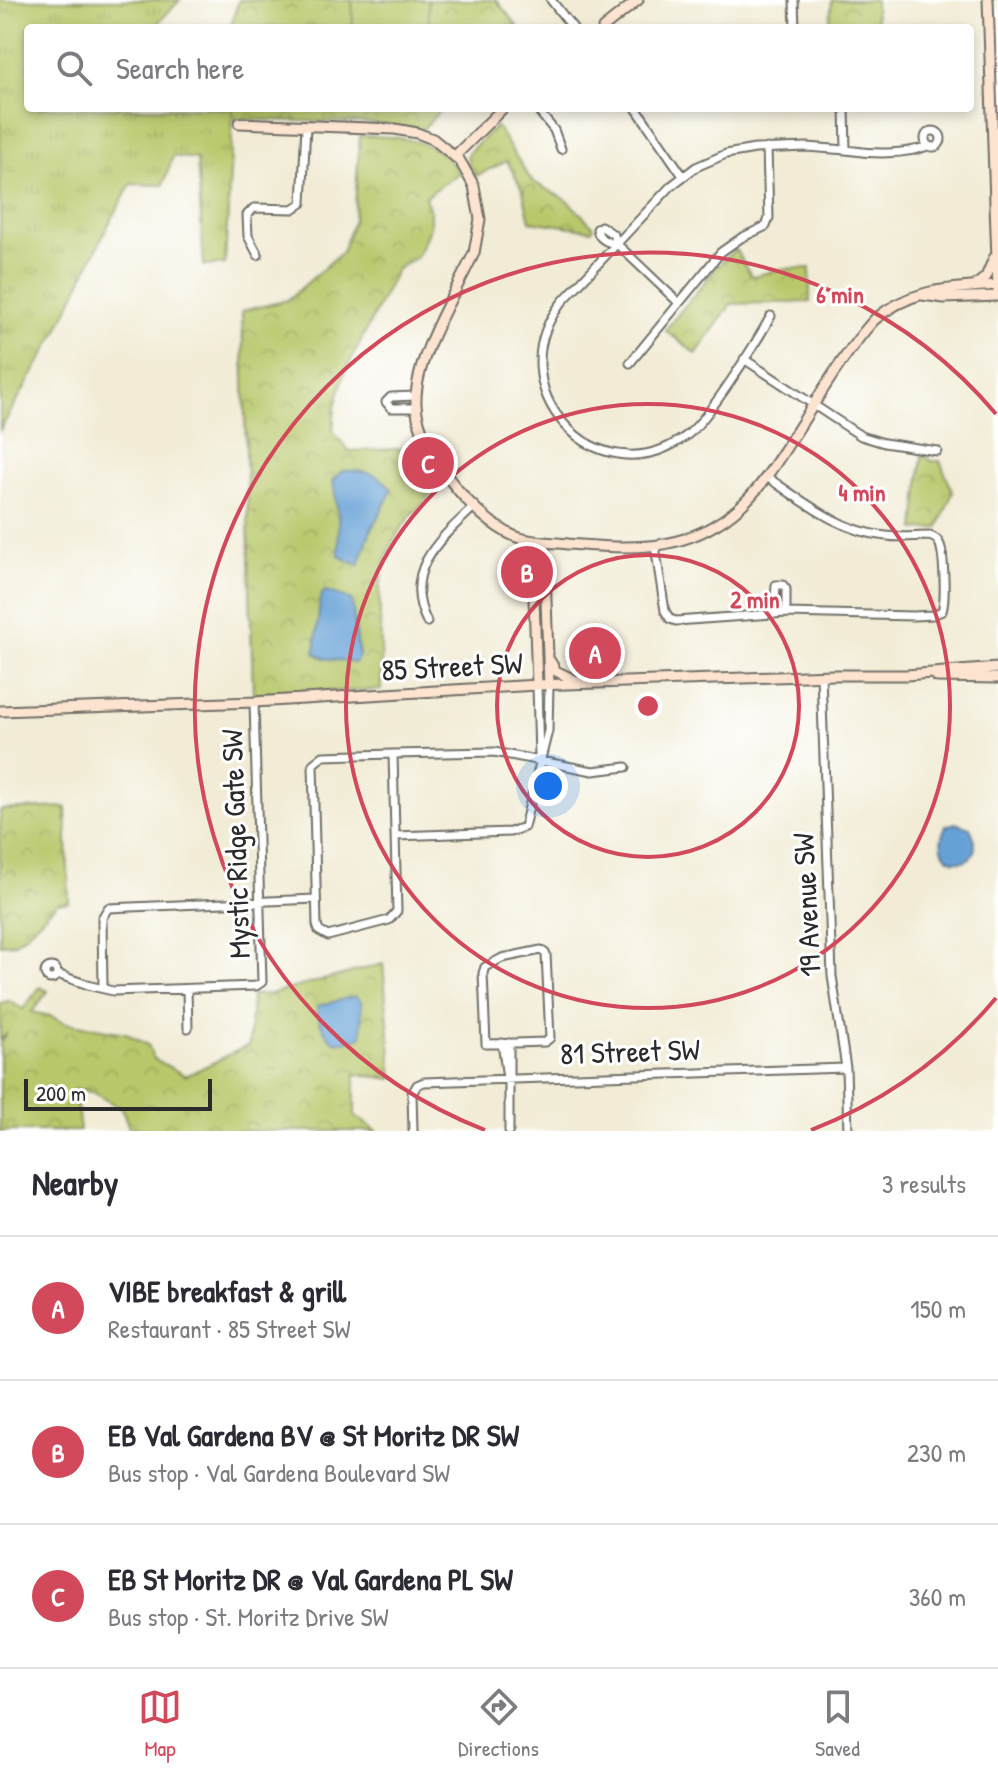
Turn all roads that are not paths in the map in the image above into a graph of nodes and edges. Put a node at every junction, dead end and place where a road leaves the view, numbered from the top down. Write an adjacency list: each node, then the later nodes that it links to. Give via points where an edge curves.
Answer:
1 (551, 0): 5 (street)
2 (638, 0): 6 (street)
3 (794, 0): 7 (street)
4 (988, 0): 21 (street)
5 (570, 24)
6 (608, 24)
7 (795, 24)
8 (499, 112): 18 (street)
9 (539, 112): 16 (street)
10 (639, 112): 19 (street)
11 (845, 112): 17 (street)
12 (239, 123): 13 (street)
13 (306, 126): 18 (street, via 405,130 433,139); 22 (street, via 302,203 293,209 254,208 247,215 248,236)
14 (928, 146): 17 (street)
15 (767, 148): 17 (street); 19 (street, via 726,154); 26 (street, via 766,226 721,252)
16 (561, 149)
17 (846, 150)
18 (455, 156): 30 (street, via 476,191 479,236 424,359)
19 (683, 176): 20 (street)
20 (617, 244): 26 (street); 28 (street, via 556,310 541,342 543,390 566,428 611,452 661,449 696,427)
21 (996, 252): 23 (street, via 986,277); 24 (street)
22 (258, 255)
23 (974, 287): 24 (street); 25 (street)
24 (998, 289): 25 (street, via 944,298)
25 (922, 295): 31 (street, via 894,305 874,320)
26 (679, 303): 29 (street)
27 (771, 316): 28 (street)
28 (744, 359): 31 (street)
29 (630, 363)
30 (416, 396): 32 (street); 32 (street, via 386,402 391,408)
31 (814, 406): 33 (street, via 861,436); 34 (street)
32 (416, 408): 35 (street, via 428,449)
33 (937, 451)
34 (767, 477): 38 (street, via 715,526); 39 (street, via 847,527 889,536 930,536 941,548 945,602 938,613)
35 (475, 506): 36 (street, via 504,531); 41 (street, via 437,541 424,566 418,594)
36 (532, 541): 37 (street); 48 (street)
37 (544, 542): 38 (street); 42 (street)
38 (655, 546): 40 (street, via 665,611 672,621)
39 (786, 613): 40 (street); 40 (street, via 786,589 776,585)
40 (774, 614)
41 (427, 622)
42 (548, 658): 47 (street, via 556,671); 49 (street)
43 (998, 668): 45 (street, 85 Street SW)
44 (821, 675): 45 (street, 85 Street SW); 47 (street, 85 Street SW); 63 (street, 19 Avenue SW, via 832,976)
45 (906, 675): 46 (street, 85 Street SW)
46 (998, 678)
47 (582, 684): 49 (street, 85 Street SW)
48 (537, 685): 49 (street, 85 Street SW); 50 (street, 85 Street SW); 53 (street)
49 (549, 685): 53 (street, via 548,731)
50 (254, 702): 51 (street, 85 Street SW); 57 (street, Mystic Ridge Gate SW)
51 (0, 711)
52 (393, 754): 53 (street, via 485,751); 55 (street); 56 (street, via 323,756 314,762)
53 (539, 760): 54 (street, via 593,771); 55 (street, via 520,829)
54 (626, 767)
55 (395, 836): 56 (street, via 398,908 393,919 328,936 317,928)
56 (316, 899): 57 (street)
57 (260, 901): 59 (street, via 108,908 102,918); 60 (street, Mystic Ridge Gate SW, via 260,984)
58 (57, 974): 59 (street)
59 (103, 988): 60 (street)
60 (187, 989): 61 (street)
61 (188, 1028)
62 (506, 1043): 62 (street, via 550,1038 546,954 541,950 502,958 483,970 486,1044); 64 (street)
63 (846, 1068): 64 (street, 81 Street SW); 67 (street, 19 Avenue SW)
64 (507, 1080): 65 (street, 81 Street SW, via 417,1085 412,1094); 66 (street)
65 (413, 1131)
66 (509, 1131)
67 (848, 1131)

